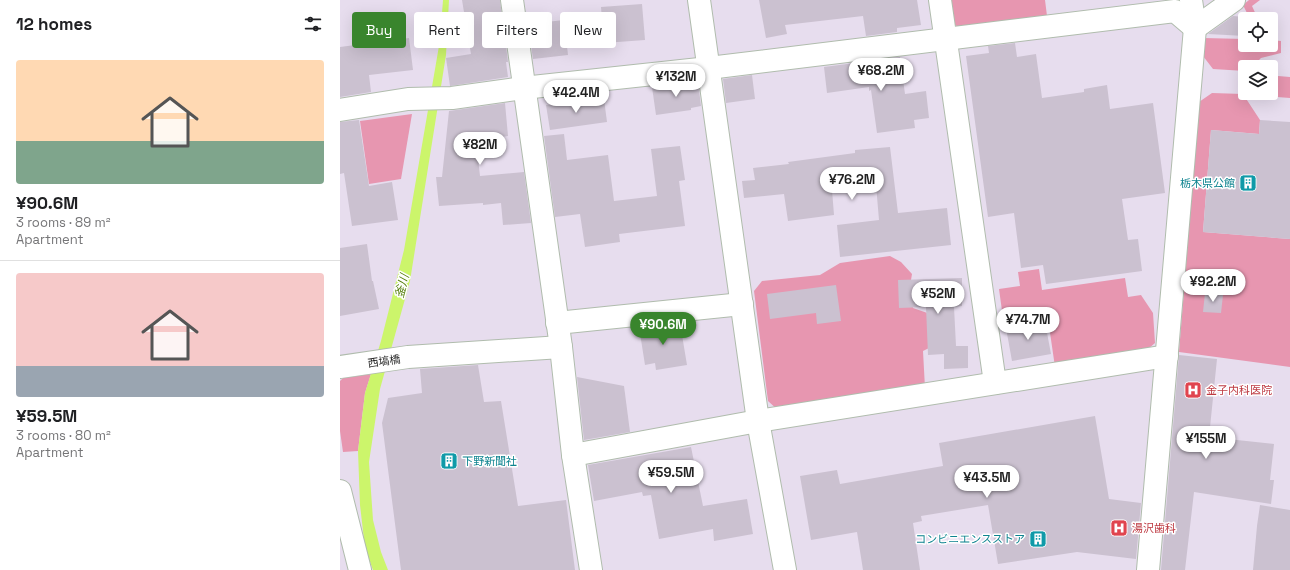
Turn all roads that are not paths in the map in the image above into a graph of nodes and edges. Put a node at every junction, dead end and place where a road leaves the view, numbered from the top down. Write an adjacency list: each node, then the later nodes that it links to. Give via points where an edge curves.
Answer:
1 (512, 0): 9 (street)
2 (699, 0): 8 (street)
3 (940, 0): 7 (street)
4 (1234, 0): 6 (street)
5 (1177, 4): 6 (street); 7 (street)
6 (1195, 28): 14 (street)
7 (946, 39): 8 (street); 16 (street)
8 (709, 68): 9 (street); 11 (street)
9 (523, 88): 10 (street, via 452,98 408,99); 12 (street)
10 (340, 110)
11 (742, 304): 12 (street); 17 (street)
12 (557, 323): 13 (street)
13 (561, 347): 15 (street, 西塙橋, via 408,357); 18 (street)
14 (1167, 356): 16 (street); 23 (street)
15 (350, 366)
16 (995, 383): 17 (street)
17 (758, 421): 18 (street); 22 (street)
18 (572, 455): 21 (street)
19 (340, 491): 20 (street)
20 (360, 570)
21 (591, 570)
22 (785, 570)
23 (1148, 570)

